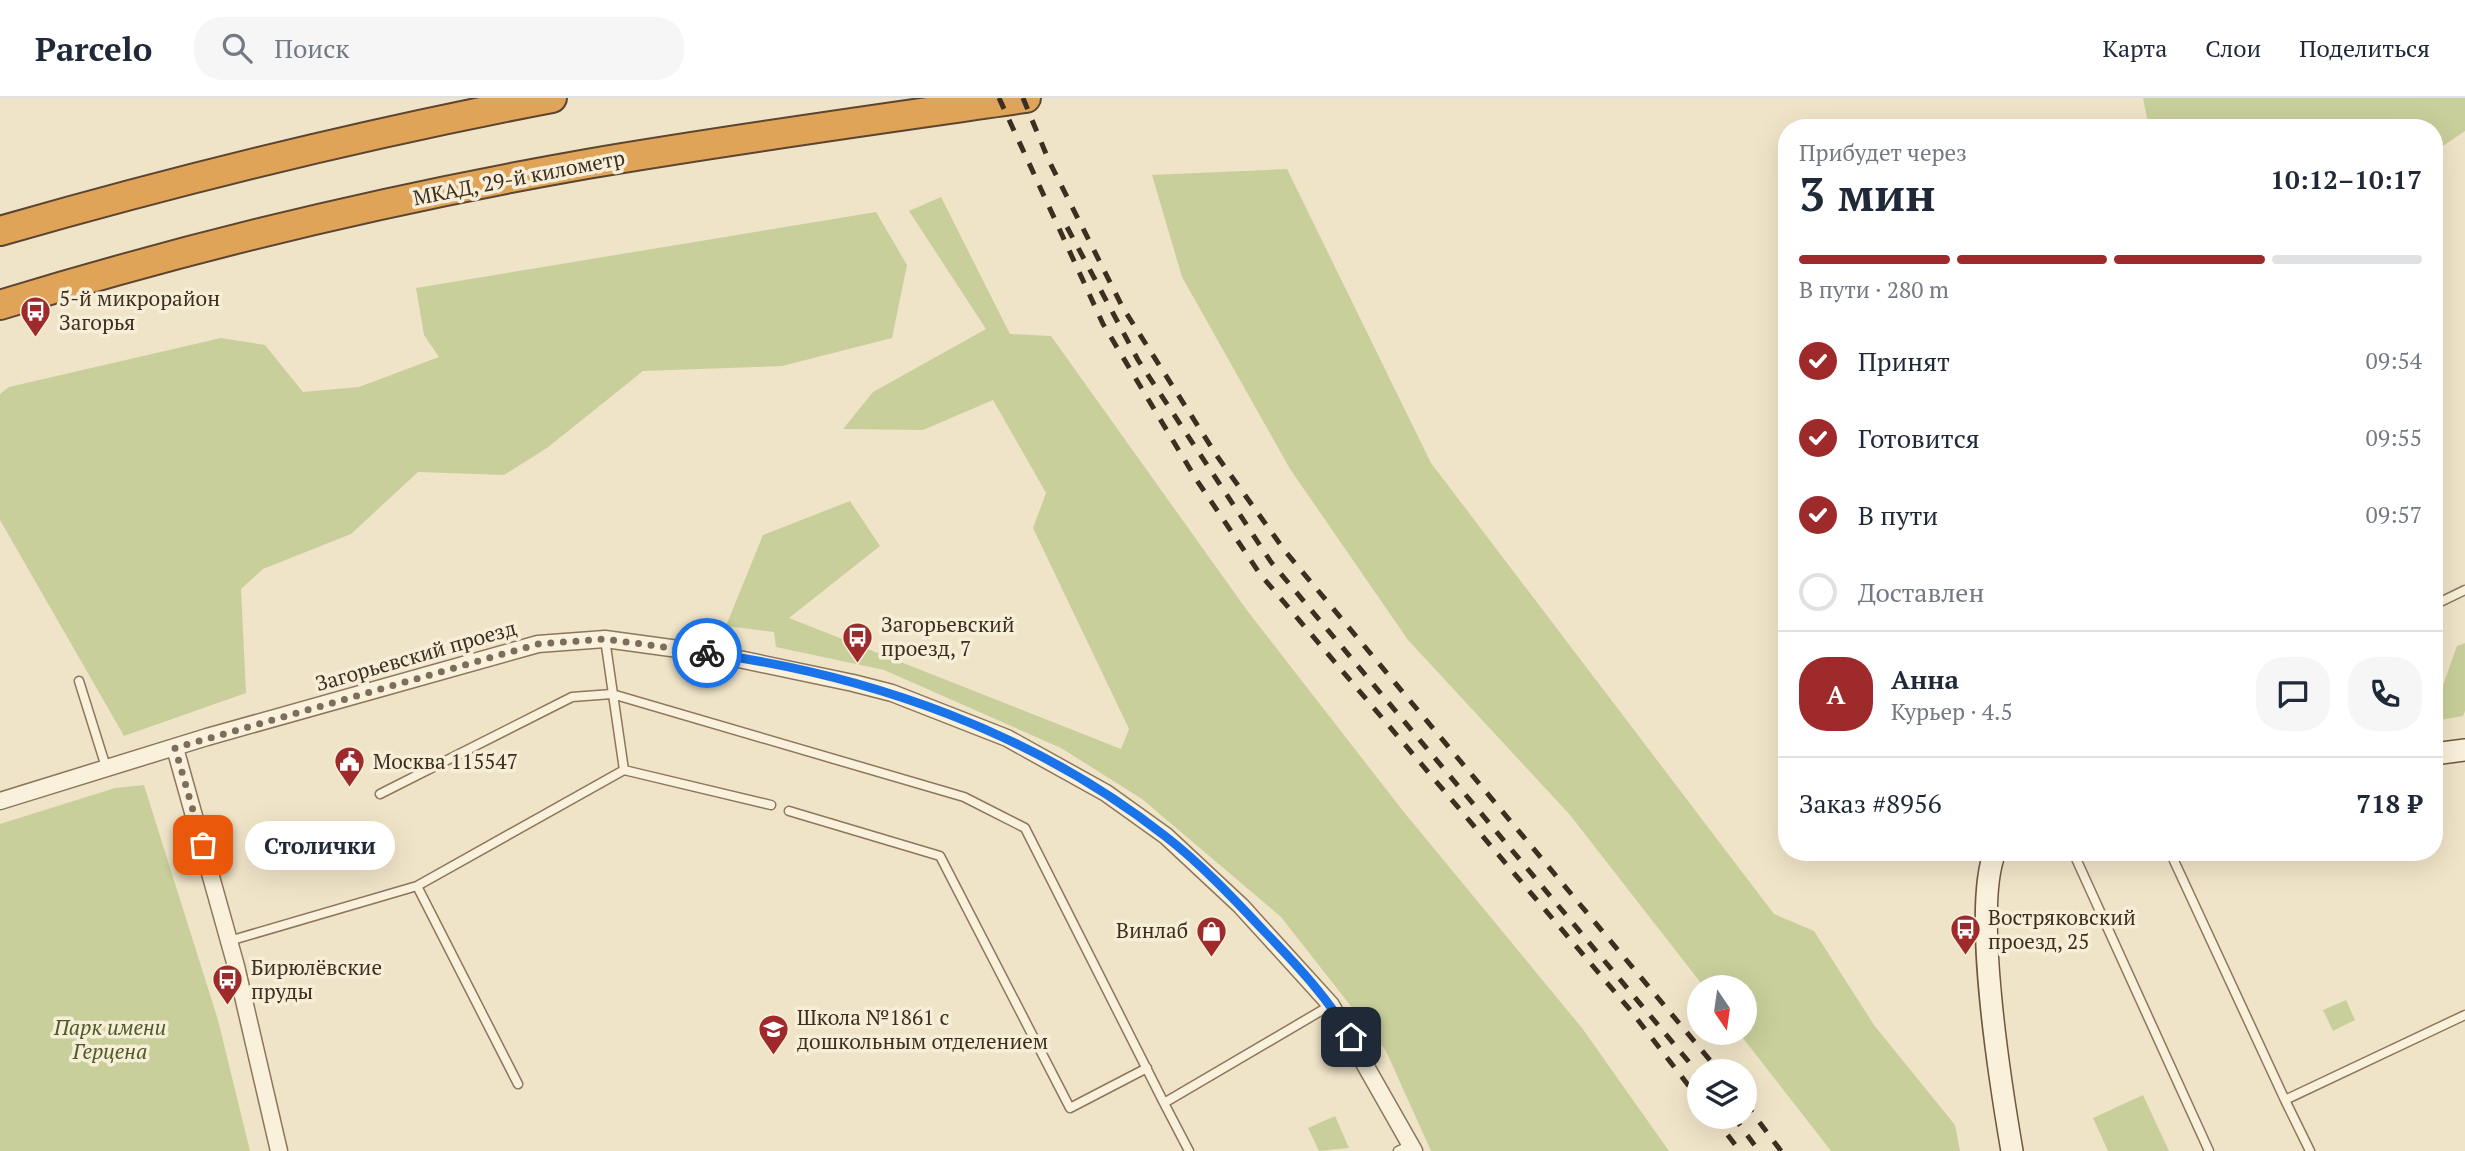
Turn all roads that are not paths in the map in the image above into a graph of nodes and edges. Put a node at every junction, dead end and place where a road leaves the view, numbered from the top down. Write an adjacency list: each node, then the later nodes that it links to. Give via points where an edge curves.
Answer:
1 (552, 98): 3 (highway, via 343,139)
2 (1026, 98): 4 (highway, МКАД, 29-й километр, via 806,129 472,186 245,237)
3 (0, 230)
4 (10, 302)
5 (2465, 590): 6 (lane)
6 (2443, 601)
7 (605, 639): 9 (lane); 10 (street, Загорьевский проезд, via 538,644); 24 (street, Загорьевский проезд, via 715,654 842,680 891,693 1007,738 1106,793 1166,836 1241,906)
8 (79, 681): 13 (lane)
9 (612, 694): 14 (lane); 15 (lane, via 572,697); 26 (lane, via 964,797 1025,828)
10 (175, 748): 13 (street, Загорьевский проезд); 23 (street)
11 (2465, 750): 12 (street)
12 (2443, 753)
13 (106, 767): 16 (street, Загорьевский проезд)
14 (624, 770): 17 (lane); 22 (lane)
15 (380, 794)
16 (0, 801)
17 (771, 805)
18 (789, 811): 26 (lane, via 940,856 1070,1108)
19 (1992, 861): 33 (street, via 1987,921)
20 (2077, 861): 34 (lane)
21 (2174, 861): 28 (lane)
22 (417, 886): 23 (lane); 27 (lane)
23 (229, 941): 31 (street)
24 (1331, 1005): 29 (lane); 30 (street, Загорьевский проезд)
25 (2465, 1016): 28 (lane)
26 (1147, 1068): 29 (lane)
27 (518, 1084)
28 (2286, 1100): 35 (lane)
29 (1164, 1102): 32 (lane)
30 (1408, 1149)
31 (279, 1151)
32 (1189, 1151)
33 (2012, 1151)
34 (2209, 1151)
35 (2310, 1151)

